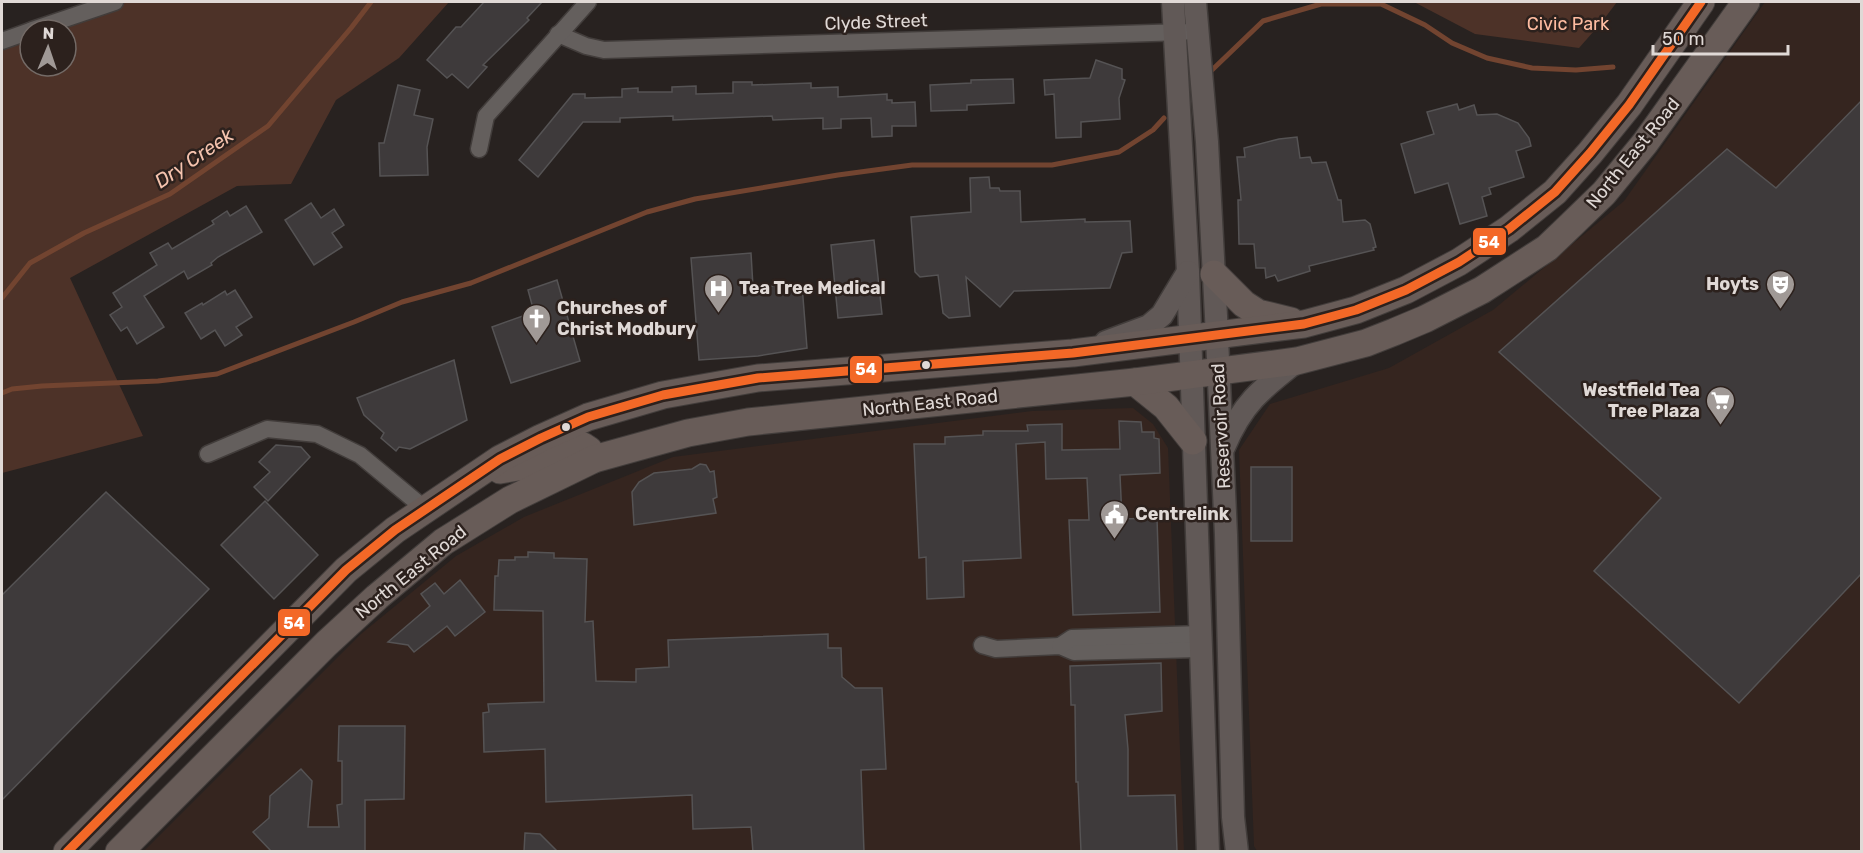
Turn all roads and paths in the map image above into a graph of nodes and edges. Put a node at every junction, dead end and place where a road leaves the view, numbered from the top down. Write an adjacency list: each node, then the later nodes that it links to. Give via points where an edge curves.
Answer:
1 (115, 2): 7 (street)
2 (588, 2): 11 (street)
3 (1173, 2): 8 (main road, Reservoir Road)
4 (1195, 2): 9 (main road, Reservoir Road)
5 (1701, 2): 13 (highway, North East Road)
6 (1746, 2): 14 (highway, North East Road)
7 (67, 18)
8 (1174, 32): 9 (street, Clyde Street); 11 (street, Clyde Street, via 604,50); 16 (main road, Reservoir Road)
9 (1197, 32): 16 (main road, Reservoir Road, via 1207,142)
10 (18, 34): 12 (street)
11 (558, 34): 15 (street, via 486,116)
12 (2, 40)
13 (1670, 46): 14 (highway); 17 (highway, North East Road, via 1590,153 1555,192 1509,229 1406,290 1356,310)
14 (1698, 69): 20 (highway, North East Road, via 1604,192 1547,248 1482,290 1425,320 1366,343)
15 (479, 149)
16 (1201, 273): 17 (highway, via 1258,313); 18 (main road, Reservoir Road); 19 (main road, via 1149,326)
17 (1304, 324): 18 (highway, North East Road)
18 (1203, 337): 19 (highway, North East Road); 21 (main road, Reservoir Road); 22 (main road, Reservoir Road)
19 (1073, 353): 28 (highway, North East Road, via 758,378 663,395 588,417 514,451)
20 (1297, 361): 21 (highway, North East Road); 25 (main road, via 1246,406)
21 (1218, 371): 22 (highway, North East Road); 25 (main road, Reservoir Road)
22 (1191, 375): 23 (highway, North East Road); 24 (main road, Reservoir Road)
23 (1135, 382): 24 (highway, via 1166,407); 27 (highway, North East Road, via 748,422 688,433)
24 (1193, 441): 31 (main road, Reservoir Road)
25 (1222, 453): 36 (main road, Reservoir Road)
26 (208, 454): 29 (street, via 267,429 317,434 360,456)
27 (594, 459): 28 (highway, via 583,446 524,466); 30 (highway, North East Road, via 520,495)
28 (478, 474): 29 (highway, North East Road)
29 (425, 509): 30 (highway); 33 (highway, North East Road, via 346,570)
30 (450, 537): 34 (highway, North East Road, via 326,644)
31 (1201, 641): 32 (street, via 1074,652 1060,646 996,649); 35 (main road, Reservoir Road)
32 (982, 645)
33 (67, 852)
34 (119, 852)
35 (1208, 852)
36 (1237, 852)

